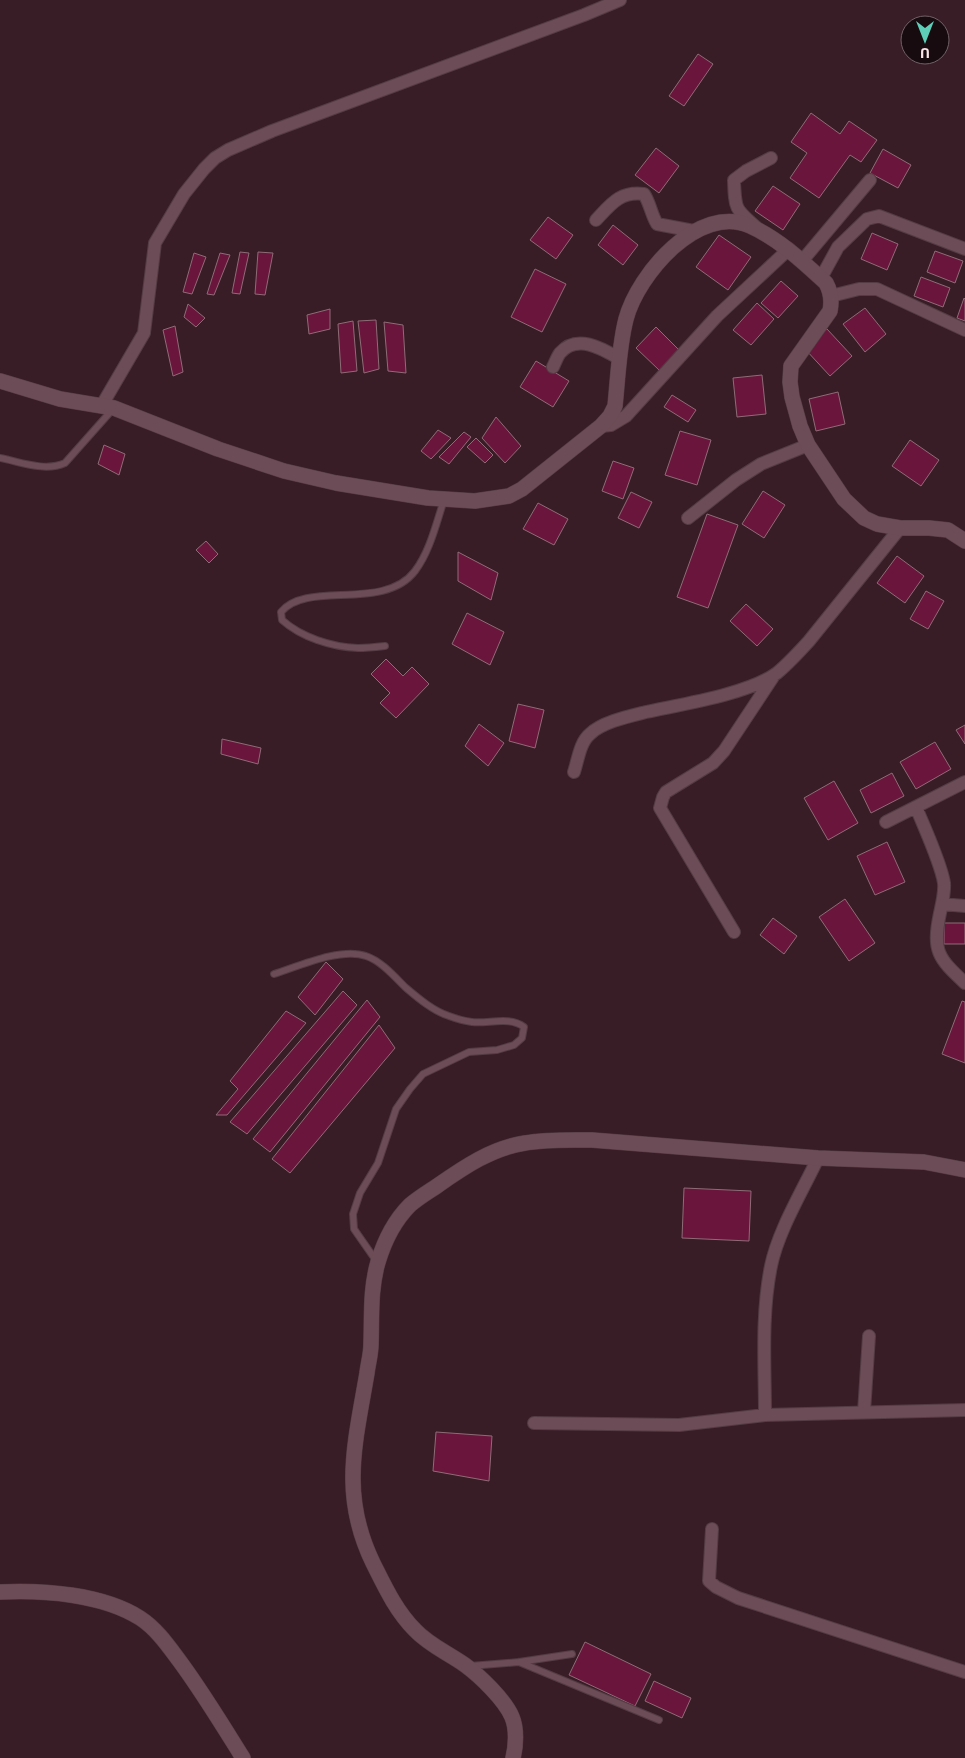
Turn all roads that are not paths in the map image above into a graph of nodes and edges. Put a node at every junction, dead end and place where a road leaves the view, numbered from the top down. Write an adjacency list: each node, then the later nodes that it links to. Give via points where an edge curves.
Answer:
1 (620, 0): 16 (street, via 272,131 215,158 184,194 155,243 144,333 102,405)
2 (771, 158): 6 (street, via 734,180 738,212)
3 (870, 180): 9 (street)
4 (596, 220): 5 (street, via 618,197 644,194 657,224)
5 (694, 231): 6 (street, via 725,221 750,226); 13 (street, via 671,249 635,296 626,318)
6 (768, 236): 8 (street)
7 (965, 248): 10 (street, via 873,216 838,247)
8 (789, 249): 9 (street); 17 (street, via 716,316 626,416 611,425)
9 (802, 261): 10 (street)
10 (821, 278): 11 (street, via 830,289)
11 (831, 296): 12 (street, via 859,289 877,289); 18 (street, via 830,311 791,366 792,397)
12 (965, 330)
13 (620, 358): 14 (street, via 595,345 580,343 560,353); 17 (street, via 614,410)
14 (553, 367)
15 (0, 381): 16 (street, via 60,399)
16 (114, 408): 19 (lane, via 65,463 57,467); 20 (street, via 284,471 336,483)
17 (601, 426): 20 (street, via 522,489 508,496 475,501)
18 (808, 446): 21 (street, via 761,464); 22 (street, via 844,499 857,512 871,522)
19 (0, 458)
20 (444, 499): 24 (lane, via 427,550 415,571 404,582 391,589 358,595 296,600 281,612 282,620 308,636 340,646)
21 (688, 518)
22 (900, 528): 23 (street, via 940,528); 25 (street, via 809,641)
23 (965, 541)
24 (385, 646)
25 (776, 673): 26 (street, via 739,690 601,726 589,734); 32 (street, via 724,751 713,762 666,792 660,808)
26 (574, 772)
27 (965, 782): 28 (street)
28 (916, 807): 29 (street); 30 (street, via 944,883)
29 (886, 822)
30 (942, 904): 31 (street); 34 (street, via 937,947 945,964)
31 (965, 906)
32 (734, 932)
33 (274, 974): 37 (lane, via 346,954 368,956 418,999 445,1015 472,1022 510,1022 524,1027 522,1038 514,1045 469,1052 423,1074 396,1109 378,1164 360,1193 353,1214 354,1229)
34 (965, 983)
35 (818, 1158): 36 (street, via 924,1162); 37 (street, via 592,1140 524,1143 488,1154 410,1204 385,1241); 41 (street, via 785,1226 771,1265 764,1322)
36 (965, 1170)
37 (378, 1263): 47 (street, via 372,1289 371,1347 354,1442 352,1486 357,1519 372,1562 405,1620 430,1643)
38 (869, 1336): 40 (street)
39 (965, 1410): 40 (street)
40 (864, 1412): 41 (street)
41 (765, 1415): 42 (street, via 680,1425)
42 (534, 1423)
43 (712, 1529): 48 (street, via 710,1581 716,1587 738,1598)
44 (0, 1592): 50 (street, via 68,1595 118,1607 141,1618 163,1638 196,1683)
45 (572, 1654): 46 (lane)
46 (519, 1662): 47 (lane); 49 (lane)
47 (466, 1666): 51 (street, via 491,1690 513,1719)
48 (965, 1672)
49 (659, 1720)
50 (243, 1758)
51 (513, 1758)

